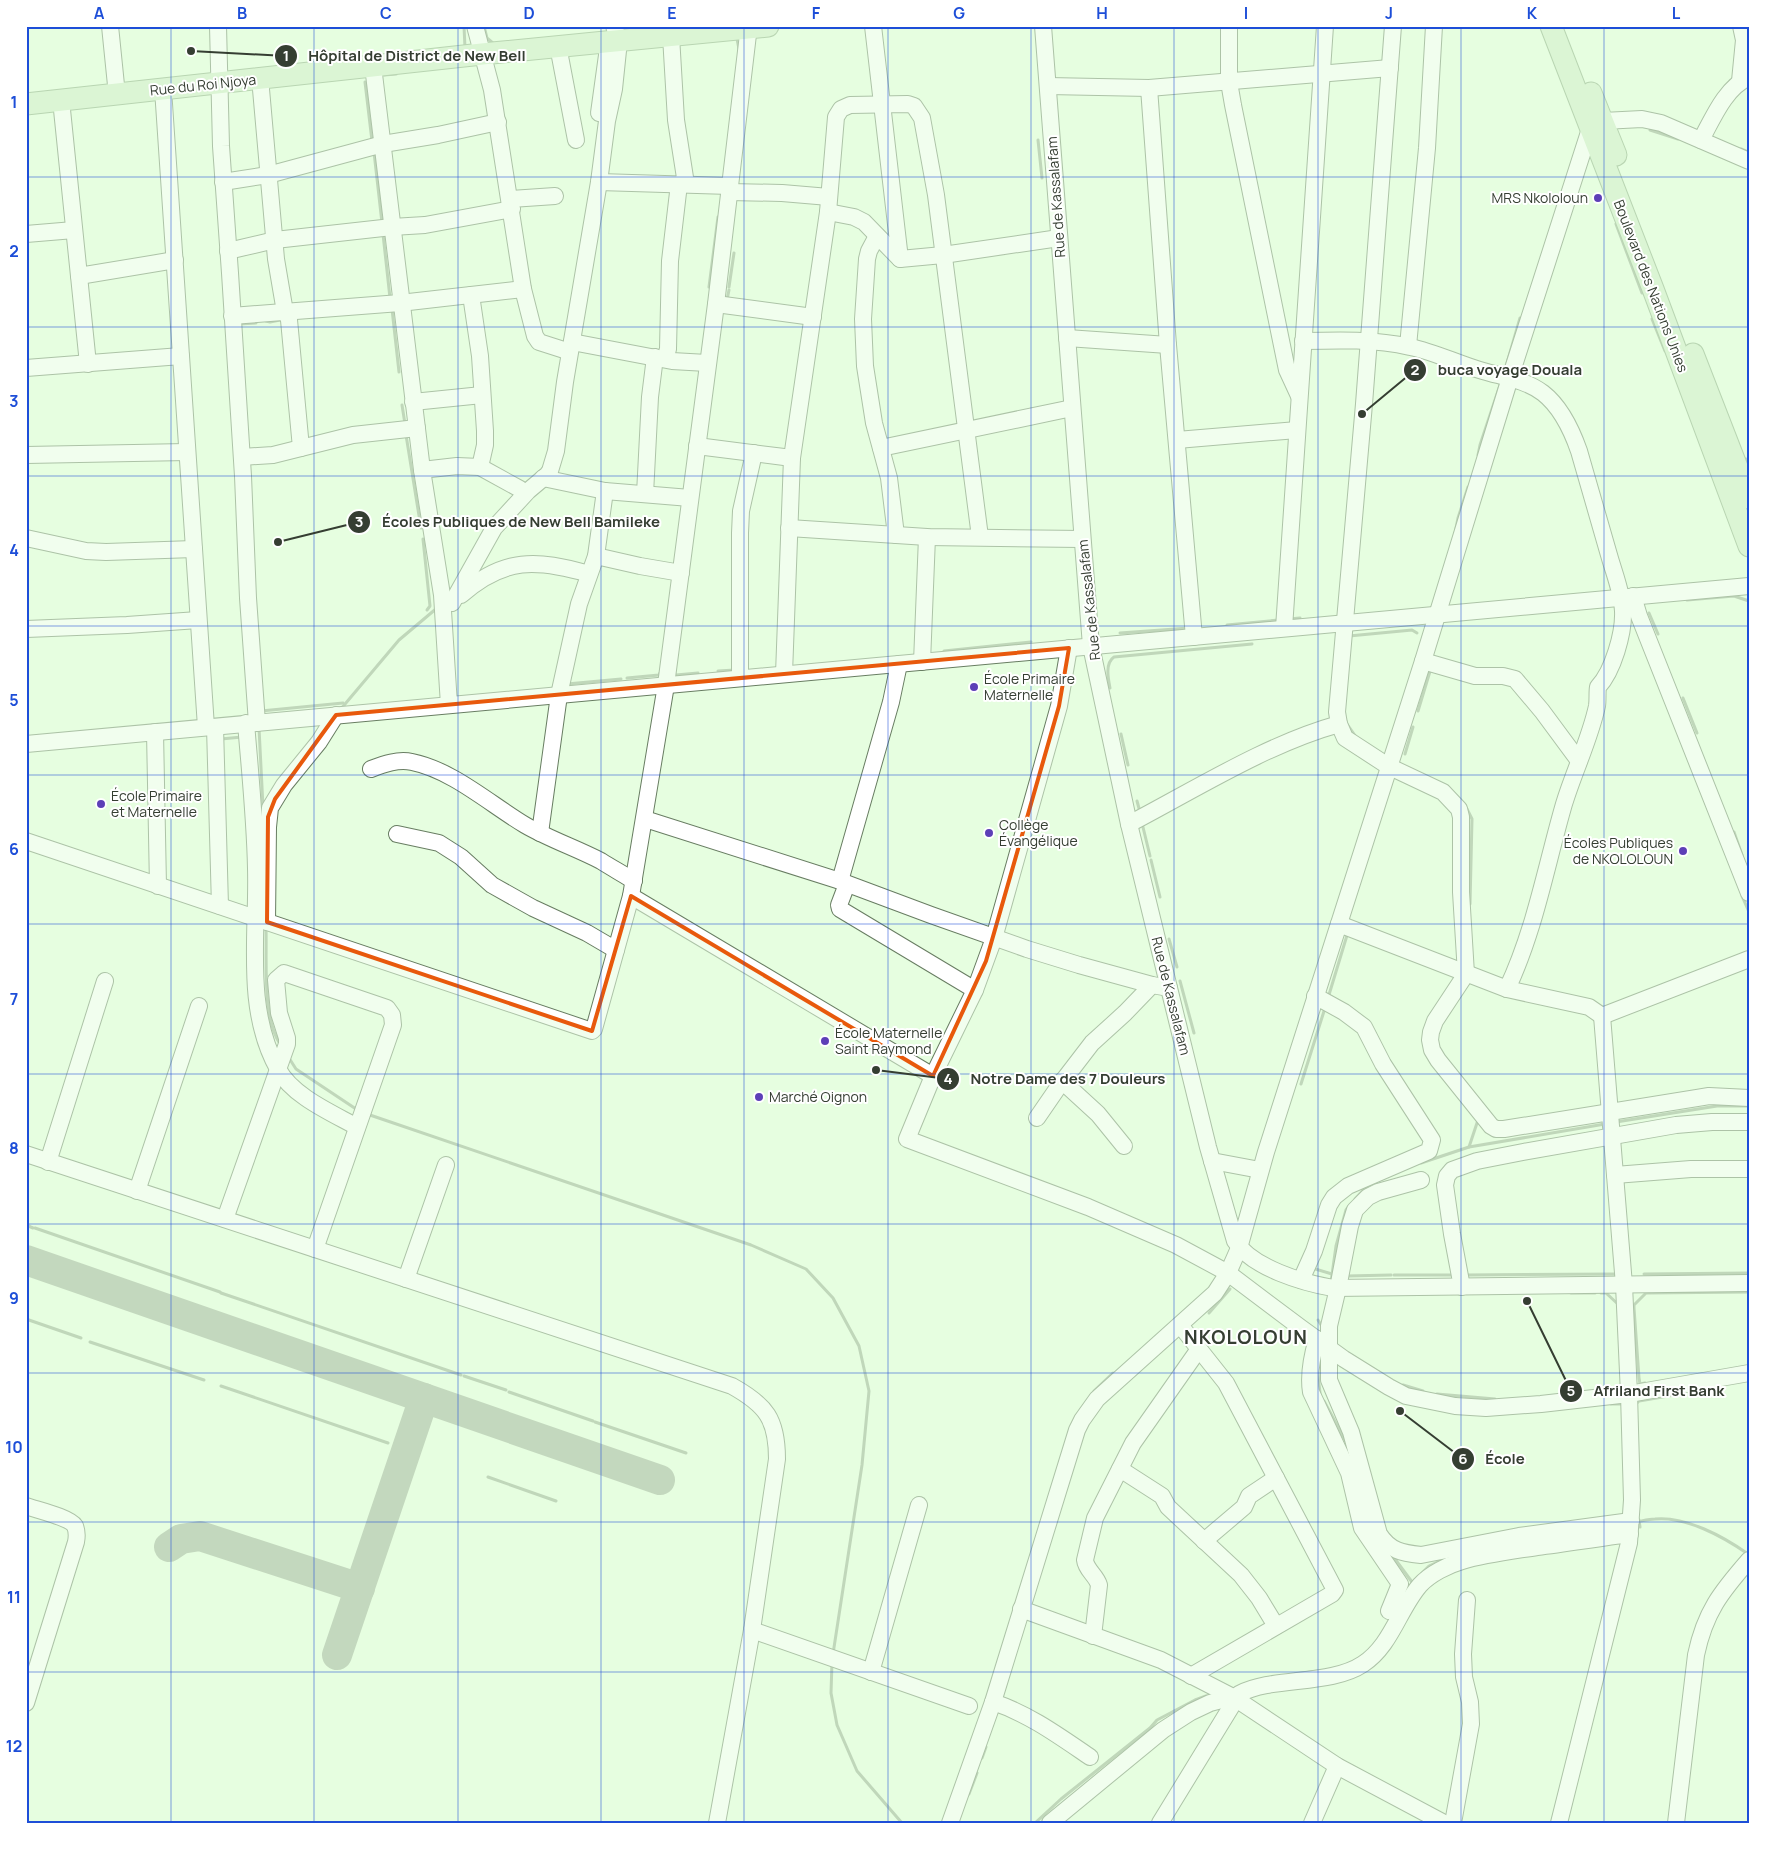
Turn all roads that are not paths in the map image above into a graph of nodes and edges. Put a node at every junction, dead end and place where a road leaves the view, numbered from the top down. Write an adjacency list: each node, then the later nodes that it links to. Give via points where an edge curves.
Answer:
1 (110, 26): 28 (street)
2 (218, 26): 24 (street)
3 (475, 26): 17 (street)
4 (873, 26): 31 (street)
5 (1043, 26): 25 (street, Rue de Kassalafam)
6 (1229, 26): 23 (street)
7 (1325, 26): 20 (street)
8 (1393, 26): 19 (street)
9 (1434, 26): 70 (street, via 1427,148)
10 (1551, 26): 33 (main road, Boulevard des Nations Unies)
11 (1566, 26): 33 (main road, Boulevard des Nations Unies)
12 (1741, 26): 22 (street)
13 (755, 27): 15 (main road, Rue du Roi Njoya); 42 (street)
14 (612, 34): 15 (main road, Rue du Roi Njoya); 16 (main road, Rue du Roi Njoya); 40 (street, via 614,89); 69 (street)
15 (671, 36): 41 (street)
16 (558, 46): 17 (main road, Rue du Roi Njoya); 34 (street)
17 (482, 54): 18 (main road, Rue du Roi Njoya); 32 (street)
18 (373, 66): 21 (main road, Rue du Roi Njoya); 36 (street)
19 (1390, 68): 20 (street); 67 (street)
20 (1322, 73): 23 (street); 66 (street)
21 (260, 78): 24 (main road, Rue du Roi Njoya); 38 (street)
22 (1744, 79): 35 (street, via 1731,90)
23 (1229, 82): 26 (street); 78 (street, via 1287,370)
24 (218, 83): 27 (main road, Rue du Roi Njoya); 39 (street)
25 (1048, 86): 26 (street); 51 (street, Rue de Kassalafam)
26 (1149, 88): 68 (street)
27 (163, 89): 28 (main road, Rue du Roi Njoya); 56 (street)
28 (117, 95): 29 (main road, Rue du Roi Njoya)
29 (61, 100): 30 (main road, Rue du Roi Njoya); 48 (street)
30 (26, 104)
31 (882, 104): 45 (street, via 850,105 841,109 836,117); 54 (street, via 914,106 922,118); 55 (street)
32 (498, 122): 36 (street); 44 (street)
33 (1597, 125): 35 (street, via 1642,119 1661,123); 46 (main road, Boulevard des Nations Unies); 76 (street)
34 (576, 140)
35 (1701, 140): 37 (street)
36 (383, 144): 38 (street); 47 (street)
37 (1749, 161)
38 (268, 175): 39 (street); 52 (street)
39 (224, 182): 53 (street)
40 (599, 182): 41 (street); 69 (street)
41 (682, 184): 42 (street); 72 (street, via 670,260 668,349)
42 (729, 189): 45 (street, via 782,193); 61 (street)
43 (555, 196): 44 (street)
44 (511, 204): 47 (street, via 425,225); 58 (street)
45 (828, 205): 50 (street, via 864,222); 64 (street)
46 (1633, 219): 100 (main road, Boulevard des Nations Unies); 107 (main road, Boulevard des Nations Unies)
47 (392, 227): 52 (street); 60 (street)
48 (74, 230): 49 (street); 57 (street)
49 (26, 234)
50 (877, 236): 55 (street); 87 (street, via 867,259 863,339 871,410)
51 (1059, 238): 54 (street); 65 (street, Rue de Kassalafam)
52 (275, 240): 53 (street); 62 (street)
53 (228, 251): 63 (street)
54 (943, 255): 55 (street); 82 (street)
55 (900, 259)
56 (175, 260): 57 (street); 71 (street)
57 (79, 276): 74 (street)
58 (523, 289): 59 (street); 69 (street, via 539,342)
59 (471, 295): 60 (street); 77 (street)
60 (400, 303): 62 (street); 79 (street)
61 (716, 304): 64 (street); 73 (street)
62 (285, 312): 63 (street); 86 (street, via 289,320)
63 (232, 316): 91 (street)
64 (813, 317): 92 (street)
65 (1067, 338): 68 (street); 80 (street, Rue de Kassalafam)
66 (1303, 341): 67 (street); 78 (street)
67 (1368, 341): 70 (street); 117 (street)
68 (1168, 345): 84 (street)
69 (568, 346): 72 (street); 95 (street, via 556,451 550,471); 96 (street, via 547,450 542,462)
70 (1408, 346): 76 (street)
71 (181, 356): 74 (street); 88 (street)
72 (660, 358): 73 (street); 98 (street, via 650,397)
73 (708, 363): 85 (street)
74 (88, 364): 75 (street)
75 (26, 368)
76 (1510, 378): 113 (street, via 1549,398 1573,435); 115 (street)
77 (482, 395): 79 (street); 93 (street, via 485,445)
78 (1300, 398): 83 (street)
79 (413, 402): 81 (street)
80 (1072, 408): 82 (street); 106 (street, Rue de Kassalafam)
81 (417, 428): 86 (street, via 353,435); 94 (street)
82 (966, 430): 87 (street); 104 (street)
83 (1297, 430): 84 (street); 118 (street)
84 (1177, 440): 120 (street)
85 (697, 446): 89 (street); 99 (street)
86 (301, 448): 91 (street, via 273,455)
87 (882, 448): 102 (street)
88 (187, 452): 90 (street); 108 (street)
89 (754, 453): 92 (street); 127 (street, via 741,511)
90 (26, 455)
91 (242, 457): 132 (street)
92 (792, 458): 101 (street)
93 (480, 467): 94 (street); 96 (street)
94 (422, 470): 114 (street)
95 (543, 478): 97 (street); 114 (street, via 494,528)
96 (520, 489): 114 (street, via 489,529)
97 (605, 491): 98 (street); 109 (street)
98 (645, 494): 99 (street)
99 (690, 498): 110 (street)
100 (1749, 498)
101 (789, 528): 102 (street); 126 (street)
102 (896, 535): 103 (street)
103 (927, 537): 104 (street); 124 (street)
104 (980, 537): 106 (street)
105 (26, 538): 108 (street, via 86,551)
106 (1082, 539): 121 (street, Rue de Kassalafam)
107 (1749, 546)
108 (194, 549): 116 (street)
109 (596, 556): 110 (street); 111 (street)
110 (680, 573): 128 (street)
111 (589, 574): 114 (street, via 541,564 515,564 485,576); 129 (street)
112 (1749, 586): 113 (street)
113 (1627, 597): 115 (street); 137 (street, via 1619,642 1598,687 1597,706); 148 (street, via 1639,616)
114 (446, 603): 130 (street)
115 (1437, 614): 117 (street); 123 (street)
116 (198, 620): 119 (street); 134 (street)
117 (1344, 623): 118 (street); 133 (street, via 1337,712)
118 (1284, 628): 120 (street)
119 (26, 629)
120 (1194, 637): 121 (street)
121 (1091, 646): 122 (street); 141 (street, Rue de Kassalafam)
122 (1070, 648): 124 (street); 152 (street, via 1059,706)
123 (1423, 661): 137 (street, via 1475,676 1515,679); 138 (street)
124 (922, 662): 125 (street)
125 (899, 664): 126 (street); 145 (street)
126 (784, 674): 127 (street)
127 (740, 678): 128 (street)
128 (666, 685): 129 (street); 140 (street)
129 (559, 695): 130 (street); 142 (street)
130 (449, 705): 131 (street)
131 (336, 715): 132 (street); 150 (street, via 270,808)
132 (252, 723): 134 (street); 150 (street)
133 (1339, 724): 138 (street, via 1346,738); 141 (street, via 1310,732 1256,757)
134 (210, 727): 135 (street); 149 (street)
135 (155, 732): 136 (street); 146 (street)
136 (26, 744)
137 (1579, 761): 159 (street, via 1564,802 1536,914)
138 (1388, 766): 151 (street); 155 (street, via 1443,792 1459,809)
139 (371, 769): 142 (street, via 404,761 426,766 469,788)
140 (645, 819): 145 (street); 147 (street)
141 (1129, 824): 158 (street, Rue de Kassalafam)
142 (540, 833): 147 (street, via 601,862)
143 (397, 834): 153 (street, via 439,843 460,856 492,885)
144 (26, 841): 146 (street)
145 (844, 882): 152 (street); 160 (street, via 840,909)
146 (158, 886): 149 (street)
147 (632, 888): 153 (street); 165 (street)
148 (1749, 893)
149 (220, 906): 150 (street)
150 (261, 920): 153 (street, via 592,1031); 164 (street, via 255,969 258,1001 262,1031)
151 (1339, 924): 155 (street); 161 (street)
152 (994, 938): 157 (street); 160 (street)
153 (616, 950)
154 (1749, 959): 163 (street)
155 (1466, 974): 159 (street); 168 (street, via 1435,1021 1430,1040 1438,1060 1491,1126 1504,1129)
156 (105, 981): 176 (street)
157 (1152, 985): 158 (street); 166 (street, via 1092,1043)
158 (1169, 988): 175 (street, Rue de Kassalafam)
159 (1507, 989): 163 (street, via 1589,1007)
160 (975, 990): 165 (street)
161 (1315, 996): 179 (street); 188 (street, via 1364,1027 1432,1145 1429,1151 1348,1186 1334,1197)
162 (199, 1006): 182 (street)
163 (1602, 1016): 168 (street)
164 (279, 1067): 171 (street, via 292,1086 306,1098); 171 (street, via 288,1044 279,1013 276,980 284,973 387,1008 392,1015 392,1025); 183 (street)
165 (933, 1076): 186 (street, via 907,1139 1144,1230)
166 (1062, 1081): 169 (street); 173 (street, via 1098,1114)
167 (1749, 1098): 168 (street, via 1709,1096)
168 (1610, 1112): 172 (street)
169 (1037, 1118)
170 (1749, 1122): 172 (street, via 1683,1124)
171 (358, 1125): 185 (street)
172 (1612, 1136): 180 (street); 192 (street, via 1477,1161 1452,1170 1445,1185)
173 (1124, 1146)
174 (26, 1154): 176 (street)
175 (1212, 1161): 179 (street); 184 (street, Rue de Kassalafam)
176 (48, 1162): 182 (street)
177 (446, 1165): 187 (street)
178 (1749, 1169): 180 (street, via 1691,1169)
179 (1260, 1170): 184 (street)
180 (1615, 1175): 190 (street)
181 (1421, 1180): 191 (street, via 1378,1192 1355,1210)
182 (137, 1191): 183 (street)
183 (225, 1219): 185 (street)
184 (1239, 1248): 186 (street); 188 (street, via 1266,1266)
185 (315, 1249): 187 (street)
186 (1228, 1273): 193 (street, via 1215,1293); 194 (street)
187 (406, 1279): 209 (street, via 732,1386 753,1398 766,1412 774,1428 777,1459)
188 (1302, 1280): 191 (street)
189 (1749, 1284): 190 (street)
190 (1624, 1285): 192 (street); 197 (street)
191 (1331, 1287): 192 (street); 194 (street, via 1329,1326)
192 (1462, 1287)
193 (1180, 1325): 195 (street); 206 (street, via 1097,1399 1082,1420)
194 (1315, 1338): 197 (street, via 1406,1396 1455,1406 1486,1408); 202 (street, via 1351,1432 1379,1534 1392,1549 1421,1555 1519,1536); 207 (street, via 1311,1392 1349,1473 1362,1528 1400,1584)
195 (1200, 1349): 198 (street, via 1133,1444); 199 (street, via 1226,1383)
196 (1749, 1372): 197 (street)
197 (1629, 1394): 202 (street)
198 (1120, 1469): 203 (street, via 1162,1496 1168,1507); 210 (street, via 1096,1518 1085,1560 1099,1585)
199 (1276, 1478): 203 (street, via 1248,1496 1244,1507); 208 (street, via 1335,1590)
200 (919, 1505): 211 (street)
201 (26, 1506): 215 (street, via 68,1520 77,1534)
202 (1631, 1528): 213 (street, via 1461,1561 1422,1584 1409,1599 1388,1637 1363,1664 1335,1675 1245,1691); 226 (street)
203 (1204, 1541): 208 (street, via 1241,1575)
204 (1745, 1564): 227 (street, via 1722,1591 1700,1634)
205 (1467, 1600): 225 (street, via 1463,1654 1471,1724)
206 (1021, 1609): 210 (street); 214 (street)
207 (1389, 1612)
208 (1276, 1626): 212 (street)
209 (752, 1630): 211 (street); 219 (street)
210 (1093, 1636): 212 (street, via 1161,1660)
211 (871, 1672): 216 (street)
212 (1191, 1676): 213 (street)
213 (1233, 1697): 218 (street); 221 (street, via 1210,1703 1163,1730); 222 (street)
214 (992, 1702): 217 (street, via 1038,1722); 220 (street)
215 (26, 1703)
216 (968, 1706)
217 (1090, 1756)
218 (1337, 1766): 223 (street); 224 (street)
219 (717, 1823)
220 (950, 1823)
221 (1050, 1823)
222 (1160, 1823)
223 (1312, 1823)
224 (1444, 1823)
225 (1453, 1823)
226 (1559, 1823)
227 (1676, 1823)

